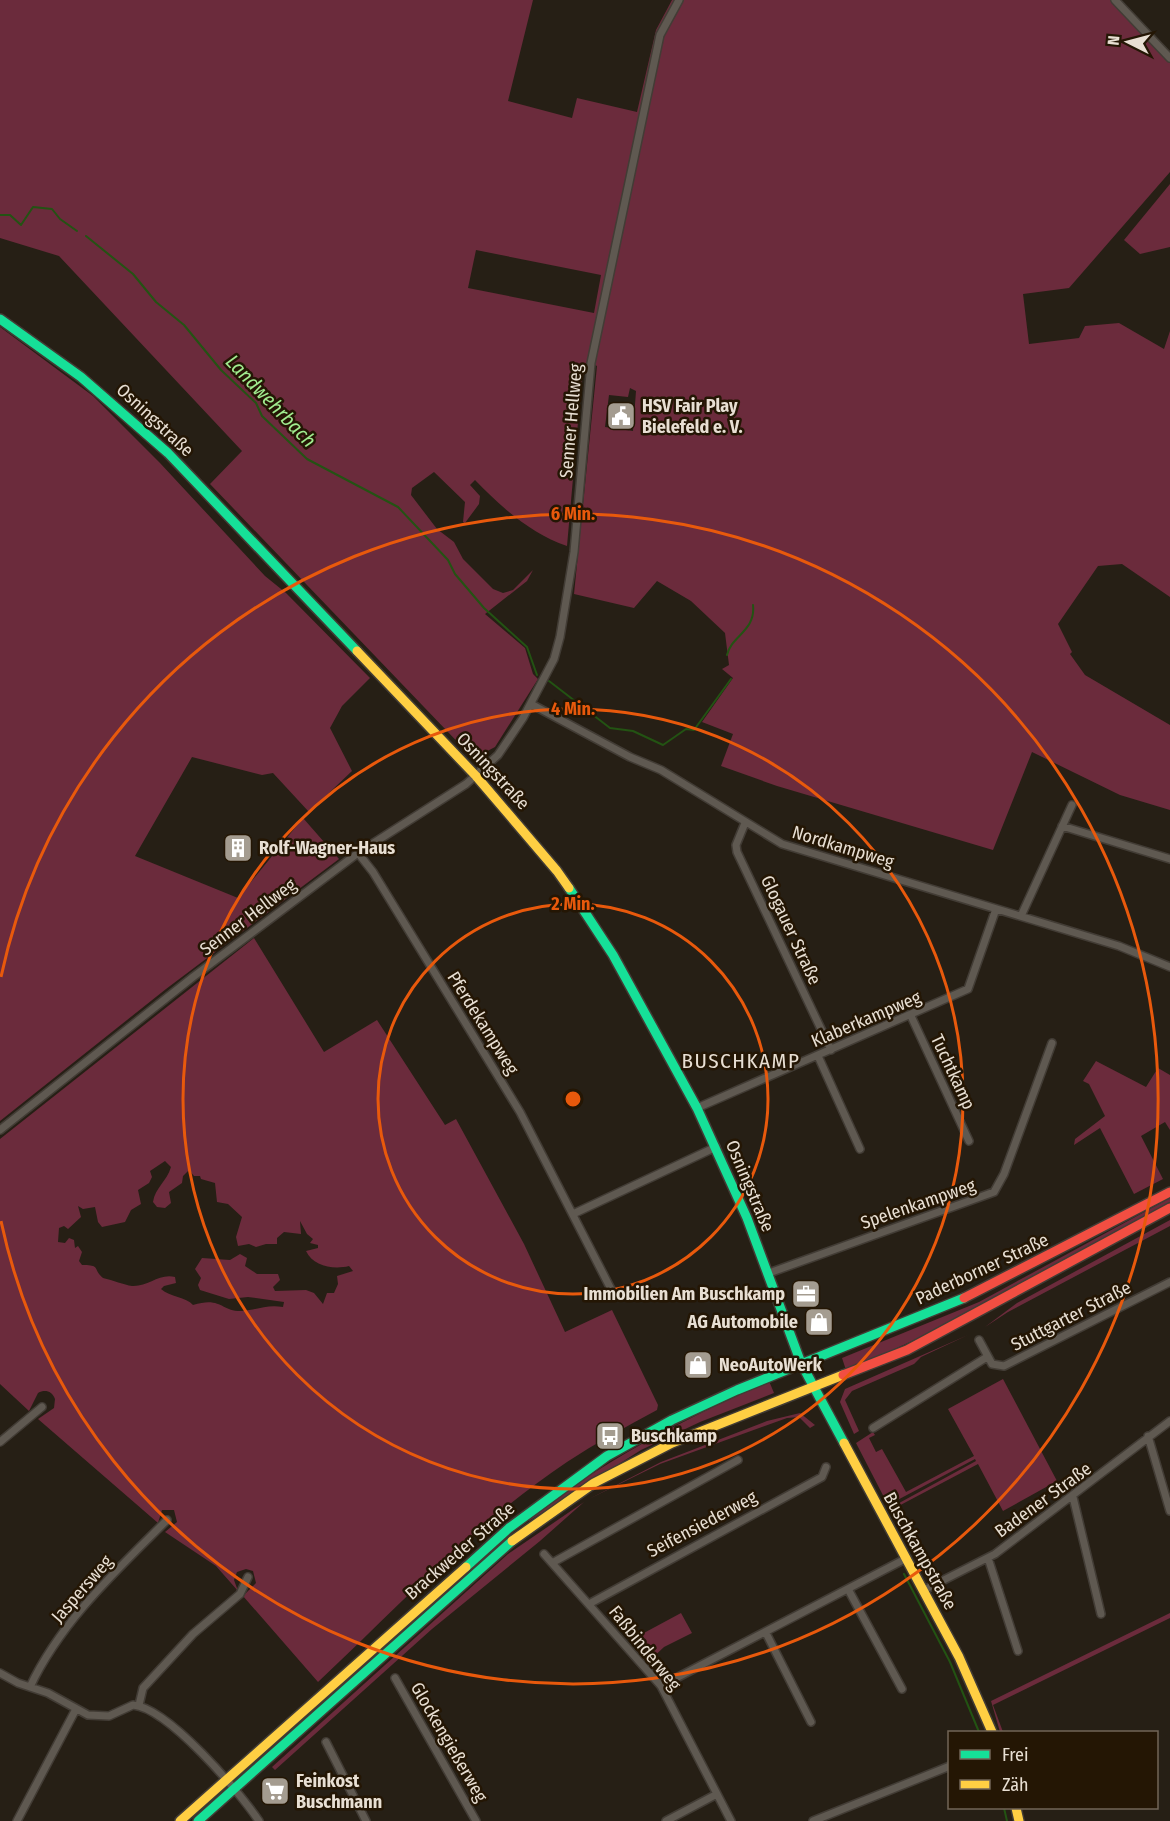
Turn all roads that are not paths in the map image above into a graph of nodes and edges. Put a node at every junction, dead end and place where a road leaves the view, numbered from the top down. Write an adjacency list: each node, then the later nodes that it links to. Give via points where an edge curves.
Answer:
1 (679, 0): 5 (street, Senner Hellweg, via 660,35 591,363 574,552 560,637 554,659)
2 (1115, 0): 3 (street)
3 (1170, 58)
4 (0, 319): 6 (main road, Osningstraße, via 81,377 160,445)
5 (531, 704): 6 (street, Senner Hellweg, via 504,747); 8 (street, Nordkampweg, via 661,770)
6 (476, 776): 10 (street, Senner Hellweg); 19 (main road, Osningstraße, via 544,854 594,924)
7 (1072, 805): 9 (street)
8 (745, 823): 12 (street, Nordkampweg, via 794,849); 17 (street, Glogauer Straße, via 737,852)
9 (1062, 826): 11 (street); 13 (street)
10 (358, 853): 20 (street, Senner Hellweg); 26 (street, Pferdekampweg, via 506,1088)
11 (1170, 858)
12 (996, 909): 13 (street, Nordkampweg); 15 (street, Klaberkampweg, via 968,989)
13 (1021, 916): 14 (street, Nordkampweg, via 1119,946)
14 (1170, 967)
15 (911, 1016): 17 (street, Klaberkampweg); 21 (street, Tuchtkamp)
16 (1053, 1043): 27 (street, Spelenkampweg, via 994,1192)
17 (831, 1050): 18 (street, Klaberkampweg)
18 (818, 1056): 19 (street, Klaberkampweg); 23 (street)
19 (697, 1108): 22 (main road, Osningstraße)
20 (0, 1130)
21 (969, 1141)
22 (716, 1148): 26 (street); 27 (main road, Osningstraße)
23 (860, 1149)
24 (1170, 1192): 32 (main road, Paderborner Straße, via 967,1297)
25 (1170, 1208): 33 (main road, Paderborner Straße, via 969,1319 907,1350)
26 (573, 1214): 29 (street, Pferdekampweg)
27 (769, 1274): 32 (main road, Osningstraße)
28 (1170, 1282): 31 (street, Stuttgarter Straße, via 1004,1366 994,1366)
29 (613, 1293)
30 (979, 1340): 31 (street)
31 (987, 1357): 36 (street)
32 (801, 1363): 33 (main road, Buschkampstraße); 66 (main road, Brackweder Straße, via 672,1420 582,1472 509,1528)
33 (813, 1388): 45 (main road, Buschkampstraße); 67 (main road, Brackweder Straße, via 649,1453 540,1519 386,1650)
34 (42, 1407): 38 (street)
35 (1170, 1421): 37 (street, Badener Straße)
36 (873, 1428)
37 (1148, 1436): 41 (street, Badener Straße, via 1137,1449); 42 (street)
38 (0, 1442)
39 (738, 1460): 47 (street)
40 (826, 1467): 51 (street, Seifensiederweg, via 822,1477)
41 (1073, 1497): 46 (street, Badener Straße); 52 (street)
42 (1170, 1511)
43 (167, 1520): 58 (street, Jaspersweg, via 72,1620)
44 (544, 1554): 47 (street, Faßbinderweg)
45 (907, 1558): 49 (street); 50 (main road, Buschkampstraße)
46 (988, 1558): 50 (street, Badener Straße); 54 (street)
47 (552, 1563): 51 (street, Faßbinderweg)
48 (248, 1577): 60 (street, via 240,1594 193,1634 143,1688)
49 (848, 1589): 53 (street); 59 (street)
50 (924, 1590): 63 (main road, Buschkampstraße, via 971,1681)
51 (589, 1604): 57 (street, Faßbinderweg)
52 (1101, 1614)
53 (766, 1633): 57 (street); 62 (street)
54 (1018, 1651)
55 (0, 1673): 58 (street)
56 (395, 1678): 74 (street, Glockengießerweg)
57 (660, 1686): 68 (street, Faßbinderweg)
58 (30, 1687): 61 (street)
59 (902, 1689)
60 (139, 1705): 61 (street, via 104,1717); 66 (street, via 170,1722)
61 (76, 1708): 69 (street)
62 (811, 1722)
63 (992, 1731)
64 (326, 1742): 73 (street)
65 (948, 1767): 77 (street)
66 (225, 1780): 67 (street); 70 (main road, Brackweder Straße)
67 (233, 1789): 71 (main road, Brackweder Straße); 72 (street)
68 (717, 1794): 75 (street); 76 (street, Faßbinderweg)
69 (17, 1821)
70 (180, 1821)
71 (198, 1821)
72 (259, 1821)
73 (366, 1821)
74 (476, 1821)
75 (666, 1821)
76 (730, 1821)
77 (813, 1821)

